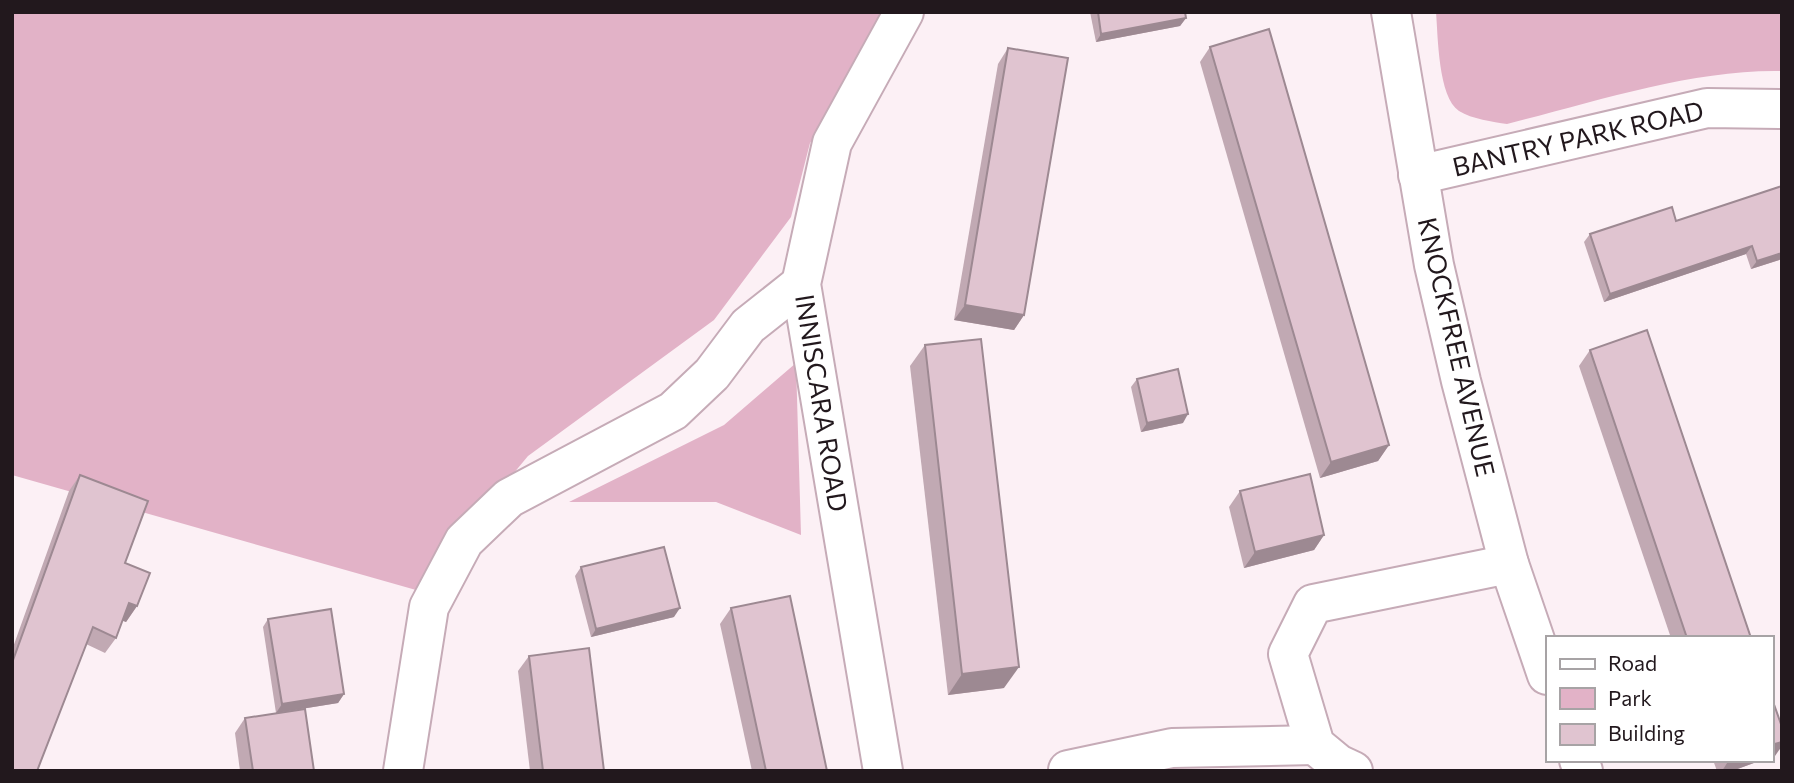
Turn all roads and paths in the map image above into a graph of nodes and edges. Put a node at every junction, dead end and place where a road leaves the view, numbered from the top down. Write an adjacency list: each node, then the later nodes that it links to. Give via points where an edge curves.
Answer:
1 (904, 12): 5 (street, INNISCARA ROAD, via 832,142)
2 (1391, 12): 4 (street, KNOCKFREE AVENUE)
3 (1782, 109): 4 (street, BANTRY PARK ROAD, via 1707,108)
4 (1418, 175): 6 (street, KNOCKFREE AVENUE, via 1461,381)
5 (801, 284): 9 (street, via 748,326 712,374 673,411 509,498 464,541 429,607); 10 (street, INNISCARA ROAD)
6 (1509, 564): 7 (street, KNOCKFREE AVENUE); 8 (street, via 1313,604 1288,654)
7 (1546, 672)
8 (1315, 745): 11 (street, via 1172,748); 12 (street)
9 (403, 771)
10 (883, 771)
11 (1068, 771)
12 (1353, 771)

